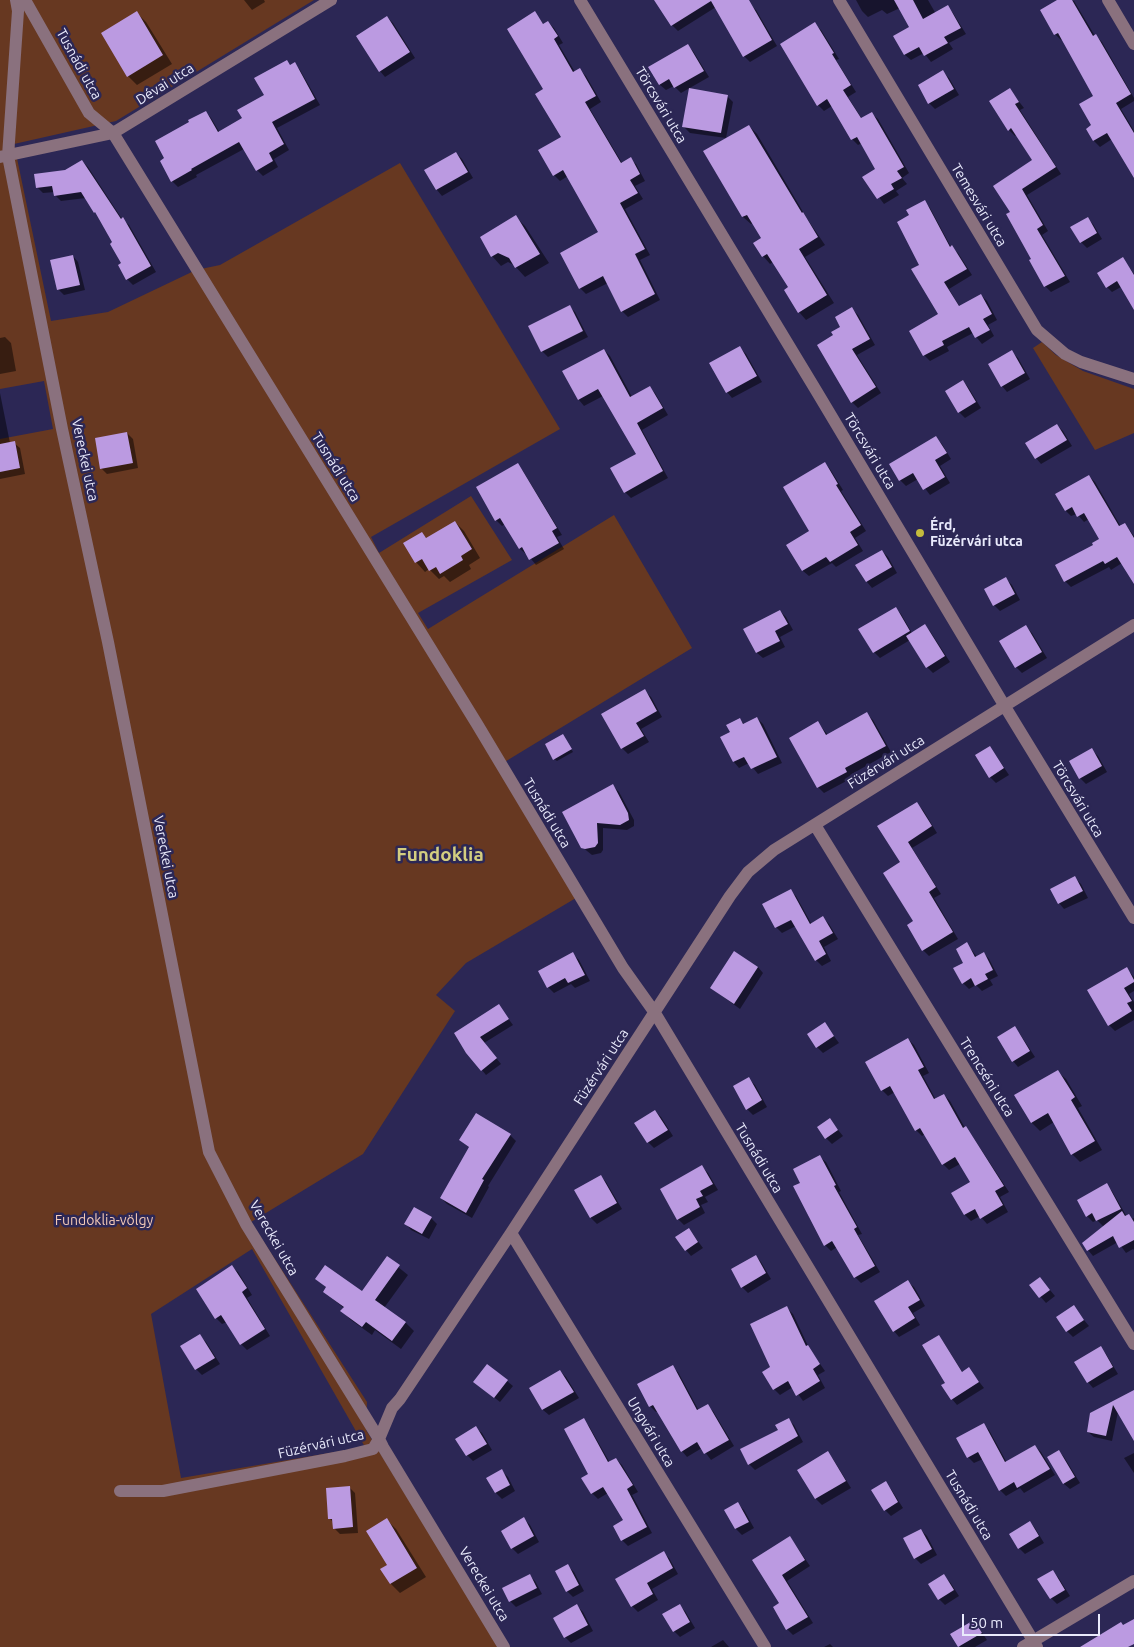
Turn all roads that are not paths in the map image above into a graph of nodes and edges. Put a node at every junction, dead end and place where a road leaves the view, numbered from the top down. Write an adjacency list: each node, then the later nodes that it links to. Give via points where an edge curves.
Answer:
1 (16, 0): 9 (street, Vereckei utca, via 18,12)
2 (25, 0): 8 (street, Tusnádi utca, via 89,113)
3 (330, 0): 8 (street, Dévai utca)
4 (580, 0): 12 (street, Törcsvári utca)
5 (839, 0): 10 (street, Temesvári utca, via 1037,330 1065,354)
6 (1108, 0): 7 (street)
7 (1134, 44)
8 (113, 134): 9 (street, Dévai utca); 15 (street, Tusnádi utca, via 477,724 607,943)
9 (4, 156): 18 (street, Vereckei utca, via 108,642 209,1152 246,1224)
10 (1134, 380)
11 (1134, 625): 12 (street, Füzérvári utca)
12 (1004, 705): 13 (street, Füzérvári utca); 14 (street, Törcsvári utca)
13 (815, 825): 15 (street, Füzérvári utca, via 774,850 748,872); 17 (street, Trencséni utca)
14 (1134, 918)
15 (655, 1013): 16 (street, Füzérvári utca); 21 (street, Tusnádi utca)
16 (511, 1233): 18 (street, Füzérvári utca, via 392,1408); 23 (street, Ungvári utca)
17 (1134, 1344)
18 (379, 1439): 19 (street, Füzérvári utca, via 373,1449 345,1456 163,1491); 22 (street, Vereckei utca)
19 (120, 1491)
20 (1134, 1582): 21 (street)
21 (1031, 1645)
22 (504, 1647)
23 (764, 1647)

